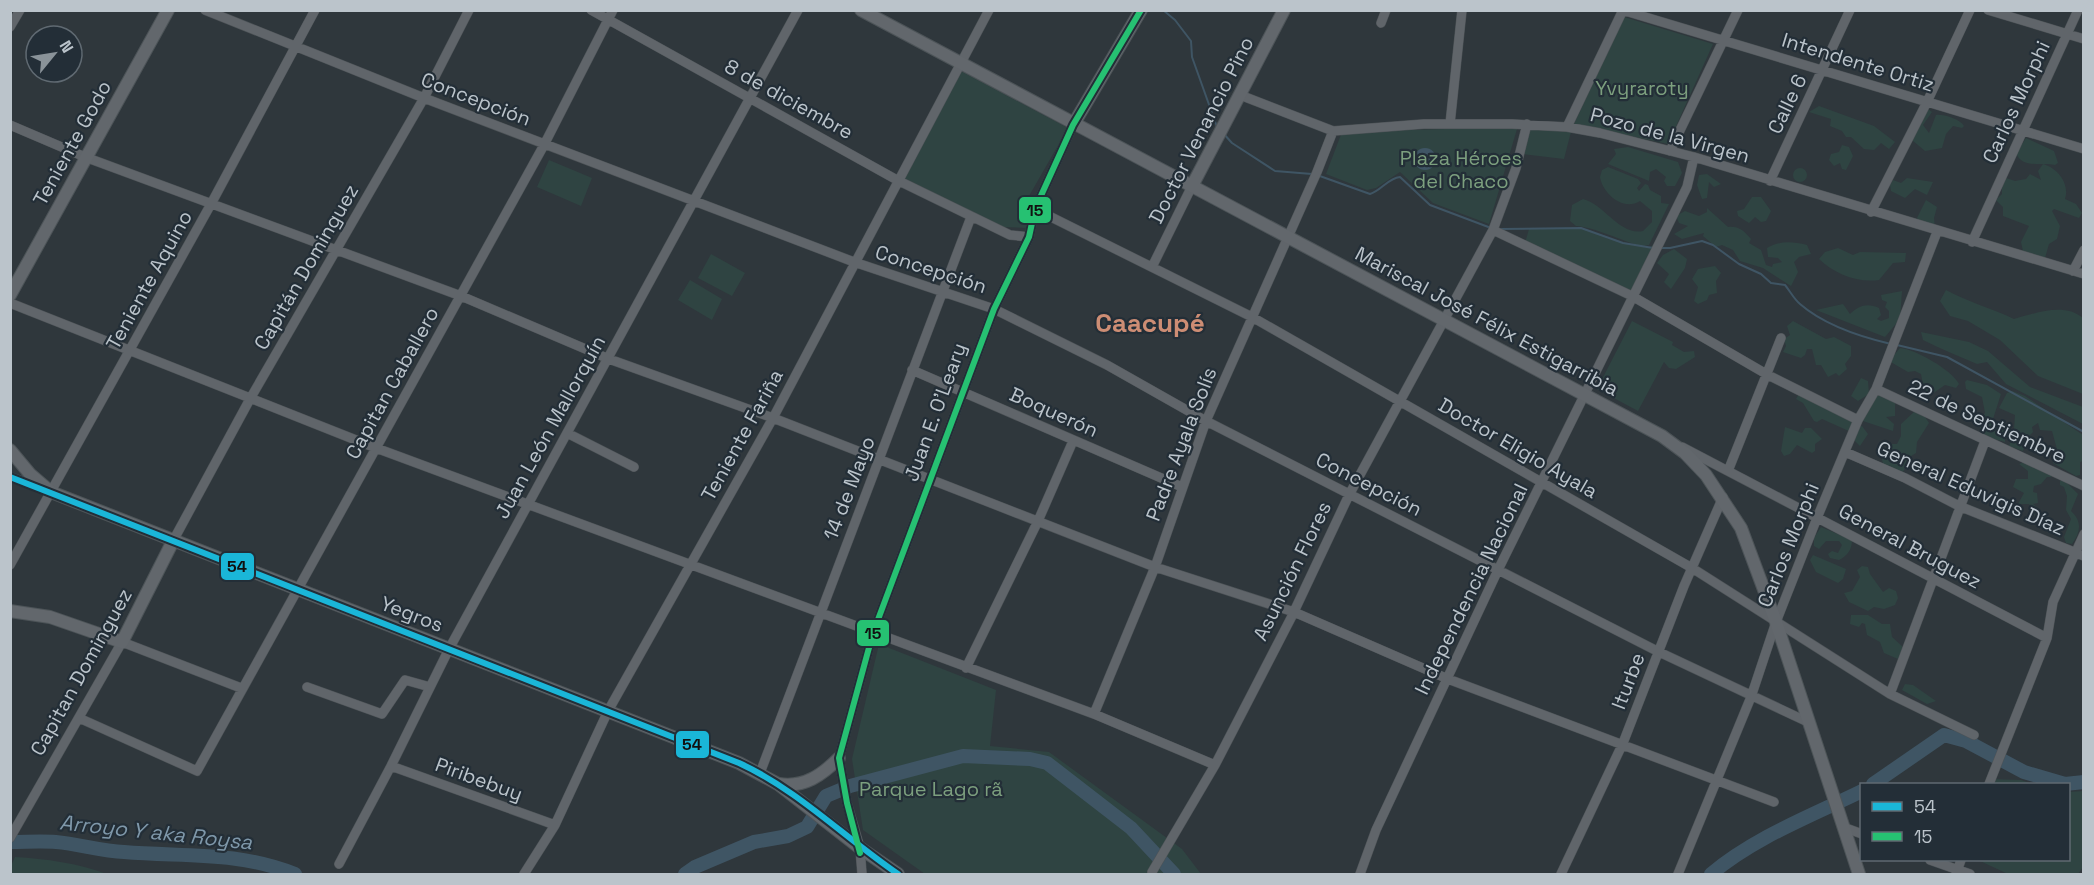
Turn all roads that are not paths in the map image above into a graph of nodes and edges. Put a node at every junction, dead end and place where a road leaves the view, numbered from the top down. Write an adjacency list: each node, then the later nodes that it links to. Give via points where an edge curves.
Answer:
1 (20, 10): 23 (street)
2 (168, 10): 44 (main road, Teniente Godo)
3 (205, 10): 27 (street, Concepción)
4 (315, 10): 27 (street, Teniente Aquino)
5 (469, 10): 30 (street, Capitán Dominguez)
6 (591, 10): 21 (street, 8 de diciembre)
7 (613, 10): 21 (street, Capitan Caballero)
8 (798, 10): 31 (street, Juan León Mallorquín)
9 (861, 10): 28 (main road, Mariscal José Félix Estigarribia)
10 (988, 10): 28 (street, Teniente Fariña)
11 (1141, 10): 37 (main road, Juan E. O'Leary)
12 (1284, 10): 32 (main road, Doctor Venancio Pino)
13 (1386, 10): 22 (street)
14 (1462, 10): 34 (street)
15 (1738, 10): 26 (street)
16 (1850, 10): 29 (street, Calle 6)
17 (1970, 10): 33 (street)
18 (1988, 10): 24 (street)
19 (2078, 10): 24 (street, Carlos Morphi)
20 (1623, 11): 26 (street, Intendente Ortiz); 38 (street)
21 (609, 20): 31 (street, 8 de diciembre); 41 (street, Capitan Caballero)
22 (1381, 23)
23 (10, 27)
24 (2067, 34): 25 (street); 40 (street, Carlos Morphi)
25 (2084, 39)
26 (1724, 40): 29 (street, Intendente Ortiz); 43 (street)
27 (295, 46): 30 (street, Concepción); 50 (street, Teniente Aquino)
28 (960, 63): 37 (main road, Mariscal José Félix Estigarribia); 46 (street, Teniente Fariña)
29 (1823, 71): 33 (street, Intendente Ortiz); 47 (street, Calle 6)
30 (424, 98): 41 (street, Concepción); 59 (street, Capitán Dominguez)
31 (750, 98): 46 (street, 8 de diciembre); 49 (street, Juan León Mallorquín)
32 (1237, 101): 39 (street, Pozo de la Virgen); 48 (main road, Doctor Venancio Pino)
33 (1927, 102): 40 (street, Intendente Ortiz); 52 (street)
34 (1450, 124): 35 (street, Pozo de la Virgen); 39 (street, Pozo de la Virgen)
35 (1527, 124): 38 (street, Pozo de la Virgen); 54 (street, Asunción Flores)
36 (10, 125): 44 (street)
37 (1073, 125): 48 (main road, Mariscal José Félix Estigarribia); 51 (street, Juan E. O'Leary)
38 (1567, 127): 43 (street, Pozo de la Virgen)
39 (1333, 131): 56 (street, Padre Ayala Solís)
40 (2023, 131): 42 (street, Intendente Ortiz); 58 (street, Carlos Morphi)
41 (544, 145): 49 (street, Concepción); 67 (street, Capitan Caballero)
42 (2084, 149)
43 (1670, 151): 45 (street, Pozo de la Virgen)
44 (85, 157): 50 (street); 66 (main road, Teniente Godo)
45 (1694, 157): 47 (street, Pozo de la Virgen); 68 (street, Independencia Nacional, via 1690,180)
46 (897, 180): 53 (street, 8 de diciembre); 61 (street, Teniente Fariña)
47 (1770, 181): 52 (street, Pozo de la Virgen)
48 (1192, 186): 56 (main road, Mariscal José Félix Estigarribia); 62 (street, Doctor Venancio Pino)
49 (695, 201): 61 (street, Concepción); 75 (street, Juan León Mallorquín)
50 (211, 204): 59 (street); 74 (street, Teniente Aquino)
51 (1035, 209): 57 (street, Juan E. O'Leary); 62 (street, Doctor Eligio Ayala)
52 (1871, 212): 55 (street, Pozo de la Virgen)
53 (971, 217): 57 (street, via 1010,234); 65 (street, 14 de Mayo)
54 (1494, 227): 68 (street); 72 (street, Asunción Flores)
55 (1937, 232): 58 (street, Pozo de la Virgen); 78 (street, Carlos Morphi)
56 (1288, 236): 71 (street, Padre Ayala Solís); 72 (main road, Mariscal José Félix Estigarribia)
57 (1029, 237): 70 (street, Juan E. O'Leary)
58 (1972, 242): 63 (street, Pozo de la Virgen)
59 (339, 249): 67 (street); 81 (street, Capitán Dominguez)
60 (2084, 250): 63 (street)
61 (854, 262): 65 (street, Concepción); 83 (street, Teniente Fariña)
62 (1152, 267): 71 (street, Doctor Eligio Ayala)
63 (2073, 272): 64 (street, Pozo de la Virgen)
64 (2084, 274)
65 (943, 292): 70 (street, Concepción); 76 (street, 14 de Mayo)
66 (10, 295)
67 (461, 296): 75 (street); 90 (street, Capitan Caballero)
68 (1632, 296): 77 (street); 80 (street, Independencia Nacional)
69 (10, 303): 74 (street)
70 (994, 309): 79 (street, Juan E. O'Leary); 85 (street, Concepción, via 1107,364)
71 (1252, 316): 82 (street, Doctor Eligio Ayala); 85 (street, Padre Ayala Solís)
72 (1443, 320): 80 (main road, Mariscal José Félix Estigarribia); 82 (street, Asunción Flores)
73 (1781, 338): 77 (street)
74 (131, 350): 81 (street); 101 (street, Teniente Aquino)
75 (609, 359): 83 (street); 86 (street, Juan León Mallorquín)
76 (912, 370): 79 (street, Boquerón); 93 (street, 14 de Mayo)
77 (1768, 375): 84 (street); 95 (street)
78 (1876, 389): 84 (street, Carlos Morphi); 89 (street, 22 de Septiembre)
79 (962, 390): 88 (street, Boquerón); 97 (street, Juan E. O'Leary)
80 (1584, 395): 87 (main road, Mariscal José Félix Estigarribia); 98 (street, Independencia Nacional)
81 (250, 399): 90 (street); 109 (street, Capitán Dominguez)
82 (1400, 400): 98 (street, Doctor Eligio Ayala); 102 (street, Asunción Flores)
83 (773, 418): 93 (street); 112 (street, Teniente Fariña)
84 (1858, 420): 92 (street, Carlos Morphi)
85 (1206, 421): 100 (street, Padre Ayala Solís); 102 (street, Concepción)
86 (567, 433): 94 (street); 104 (street, Juan León Mallorquín)
87 (1662, 436): 95 (street, General Bruguez); 103 (main road, Mariscal José Félix Estigarribia, via 1696,463)
88 (1073, 441): 100 (street, Boquerón); 107 (street)
89 (1985, 441): 99 (street, 22 de Septiembre); 105 (street)
90 (376, 448): 104 (street); 117 (street, Capitan Caballero)
91 (10, 450): 101 (main road)
92 (1845, 452): 105 (street, General Eduvigis Díaz); 106 (street, Carlos Morphi)
93 (879, 462): 97 (street); 120 (street, 14 de Mayo)
94 (634, 467)
95 (1728, 471): 106 (street, General Bruguez)
96 (10, 477): 101 (street, Yegros)
97 (931, 480): 107 (street); 122 (street, Juan E. O'Leary)
98 (1542, 483): 114 (street, Doctor Eligio Ayala); 115 (street, Independencia Nacional)
99 (2084, 486)
100 (1182, 487): 113 (street, Padre Ayala Solís)
101 (51, 492): 109 (main road, Yegros); 111 (street, Teniente Aquino)
102 (1349, 495): 115 (street, Concepción); 119 (street, Asunción Flores)
103 (1723, 497): 114 (street, Iturbe); 121 (main road, Mariscal José Félix Estigarribia, via 1741,528)
104 (528, 504): 112 (street); 125 (street, Juan León Mallorquín)
105 (1959, 506): 110 (street, General Eduvigis Díaz); 116 (street)
106 (1817, 518): 116 (street, General Bruguez); 121 (street, Carlos Morphi)
107 (1038, 521): 113 (street); 127 (street)
108 (2084, 534): 110 (street)
109 (173, 541): 117 (main road, Yegros); 124 (main road, Capitan Dominguez)
110 (2079, 555): 123 (street, via 2053,602)
111 (10, 565)
112 (692, 565): 120 (street); 134 (street, Teniente Fariña)
113 (1155, 567): 119 (street); 135 (street, Padre Ayala Solís)
114 (1692, 568): 121 (street, Doctor Eligio Ayala); 126 (street, Iturbe)
115 (1498, 570): 126 (street, Concepción); 128 (street, Independencia Nacional)
116 (1934, 579): 123 (street, General Bruguez); 132 (street)
117 (299, 591): 125 (main road, Yegros); 131 (street, Capitan Caballero)
118 (10, 611): 124 (main road, via 50,617)
119 (1294, 612): 128 (street); 141 (street, Asunción Flores)
120 (820, 613): 122 (street); 143 (street, 14 de Mayo)
121 (1776, 622): 132 (street, Doctor Eligio Ayala); 133 (street, Carlos Morphi); 137 (main road, Mariscal José Félix Estigarribia)
122 (873, 633): 127 (street); 140 (street, Juan E. O'Leary)
123 (2047, 638): 145 (street)
124 (122, 642): 131 (street); 136 (street, Capitan Dominguez)
125 (449, 649): 130 (street, Juan León Mallorquín); 134 (main road, Yegros)
126 (1659, 652): 133 (street, Concepción); 139 (street, Iturbe)
127 (966, 668): 135 (street)
128 (1448, 679): 139 (street); 160 (street, Independencia Nacional, via 1376,830)
129 (307, 687): 130 (street, via 382,714 405,680)
130 (430, 687): 142 (street, Juan León Mallorquín)
131 (241, 688): 136 (street, Capitan Caballero, via 197,771)
132 (1890, 694): 138 (street, Doctor Eligio Ayala)
133 (1751, 697): 137 (street, Concepción); 144 (street, Carlos Morphi)
134 (608, 711): 143 (main road, Yegros); 148 (street, Teniente Fariña)
135 (1094, 714): 141 (street)
136 (78, 718): 151 (street, Capitan Dominguez)
137 (1809, 723): 149 (main road, Mariscal José Félix Estigarribia)
138 (1974, 735)
139 (1623, 743): 144 (street); 161 (street, Iturbe)
140 (840, 758): 146 (main road, via 824,773 801,785); 152 (street, Juan E. O'Leary)
141 (1215, 765): 155 (street, Asunción Flores)
142 (392, 766): 148 (street, Piribebuy); 154 (street, Juan León Mallorquín)
143 (760, 772): 146 (main road, Yegros)
144 (1718, 779): 147 (street); 162 (street, Carlos Morphi)
145 (1989, 783)
146 (778, 784): 152 (main road, Yegros)
147 (1774, 802)
148 (555, 825): 157 (street, Teniente Fariña)
149 (1843, 827): 150 (street); 163 (main road, Mariscal José Félix Estigarribia)
150 (1860, 833)
151 (10, 838)
152 (860, 848): 158 (street, Juan E. O'Leary); 159 (main road, Yegros)
153 (1932, 861): 156 (street)
154 (339, 864)
155 (1152, 872)
156 (1957, 872): 164 (street)
157 (524, 874)
158 (862, 874)
159 (898, 874)
160 (1360, 874)
161 (1561, 874)
162 (1678, 874)
163 (1857, 874)
164 (1970, 874)

